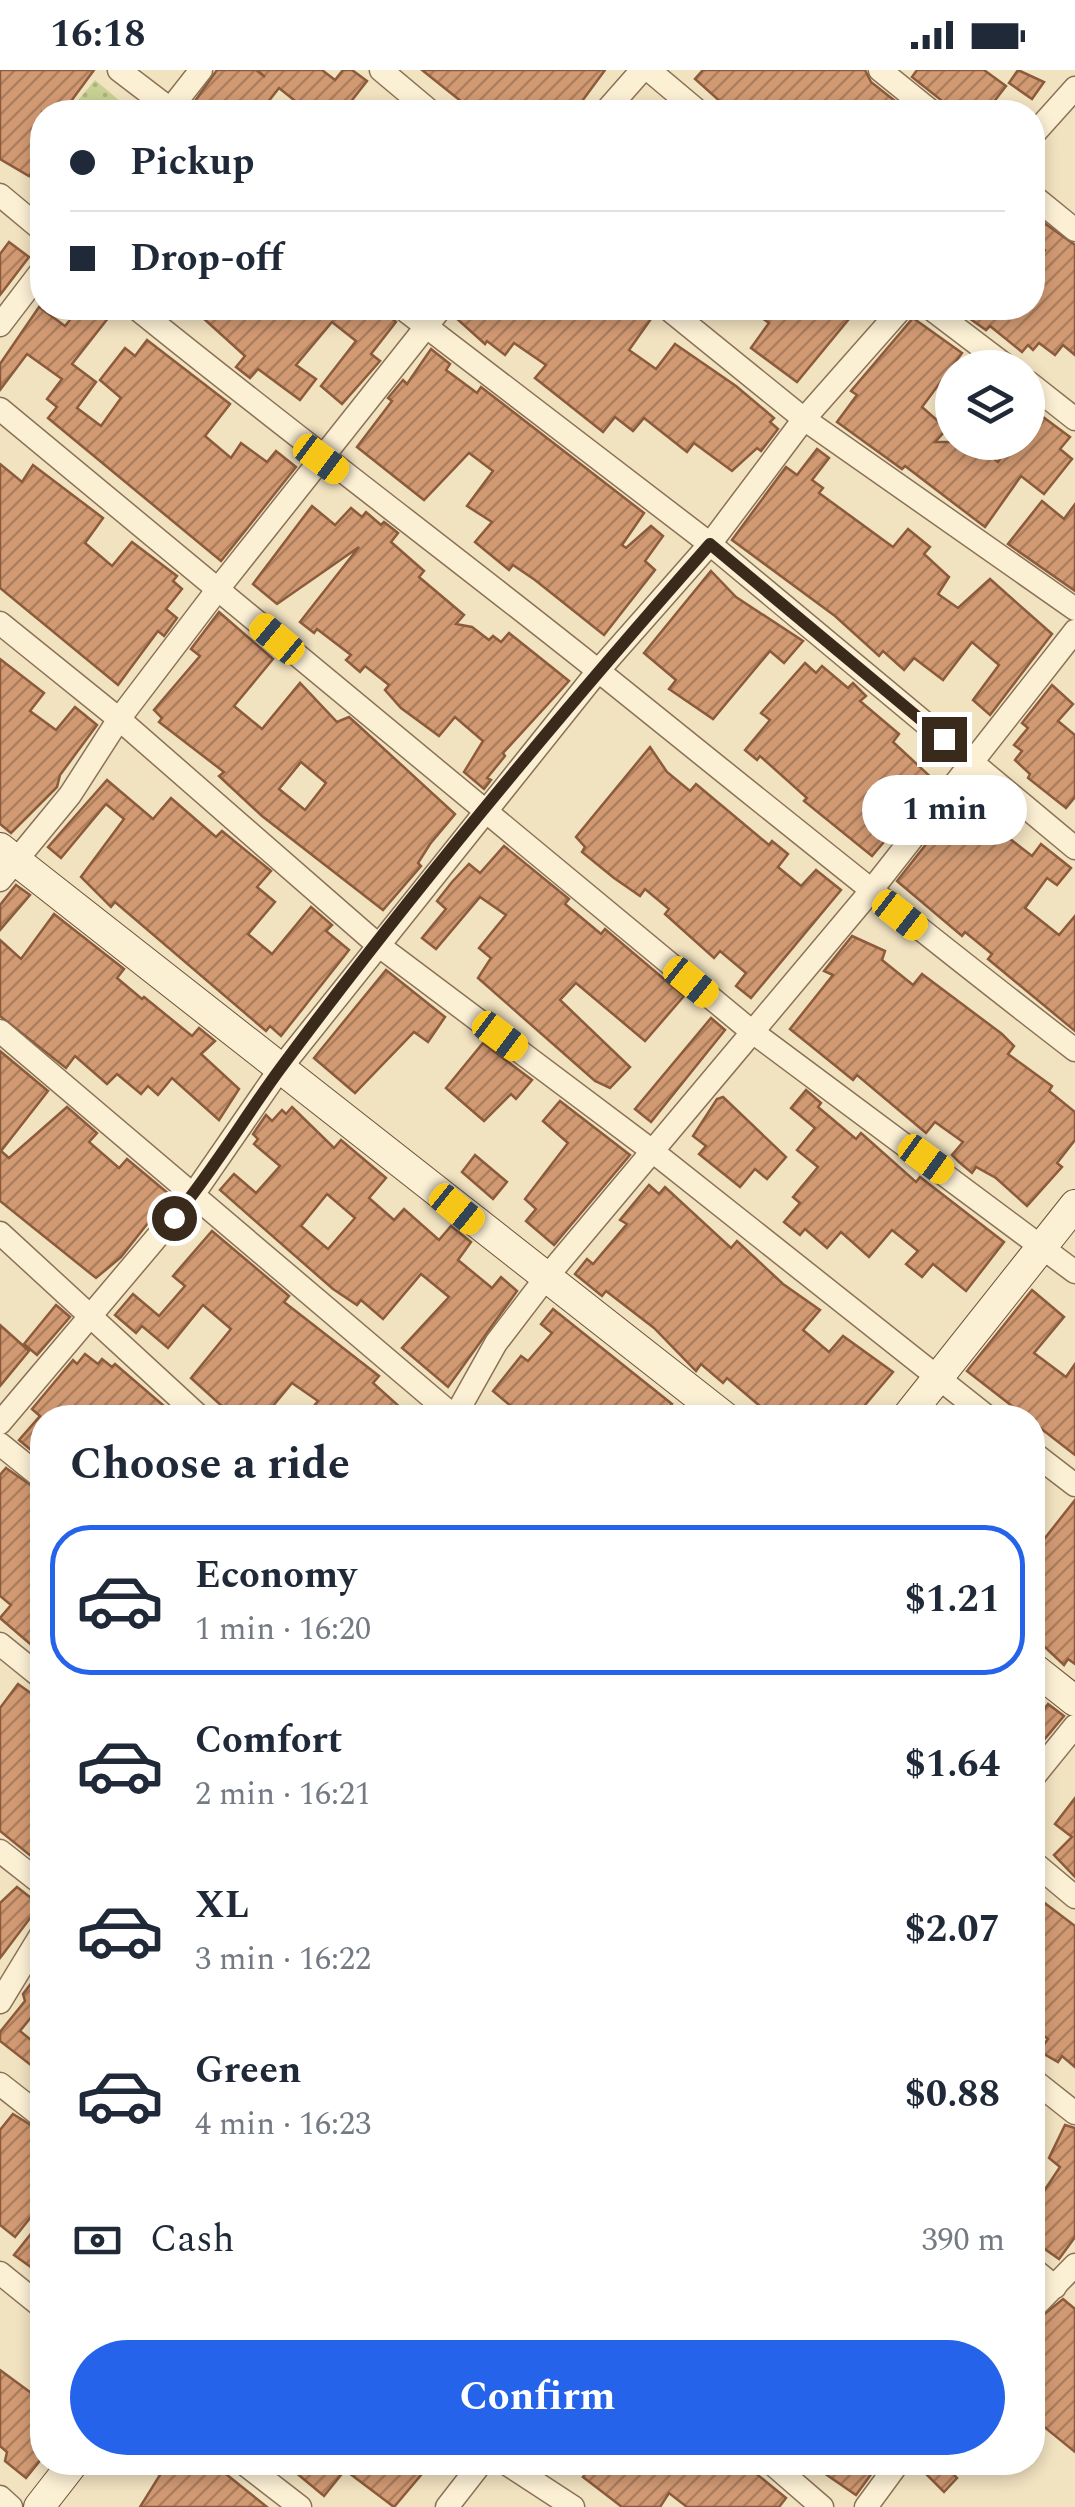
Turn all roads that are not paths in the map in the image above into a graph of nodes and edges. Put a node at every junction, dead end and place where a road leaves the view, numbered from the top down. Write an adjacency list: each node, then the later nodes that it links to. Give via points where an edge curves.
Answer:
1 (119, 70): 7 (street)
2 (201, 70): 8 (street)
3 (381, 70): 9 (street)
4 (645, 70): 10 (street); 11 (street)
5 (880, 70): 12 (street)
6 (1075, 88): 13 (street)
7 (157, 100)
8 (179, 100)
9 (417, 100)
10 (616, 100)
11 (684, 100)
12 (917, 100)
13 (1045, 121)
14 (0, 195): 16 (street)
15 (1045, 206): 17 (street)
16 (30, 220)
17 (1075, 230)
18 (30, 286): 25 (street)
19 (151, 320): 32 (street)
20 (417, 320): 26 (street)
21 (432, 320): 26 (street)
22 (682, 320): 30 (street)
23 (891, 320): 30 (street)
24 (946, 320): 27 (street)
25 (0, 325)
26 (426, 327): 32 (street); 33 (street)
27 (985, 350)
28 (1045, 396): 31 (street)
29 (0, 409): 34 (street)
30 (804, 419): 33 (street); 35 (street)
31 (1075, 420)
32 (321, 459): 34 (street); 38 (street)
33 (710, 544): 38 (street); 40 (street)
34 (218, 589): 39 (street); 41 (street)
35 (1075, 610)
36 (0, 623): 39 (street)
37 (1075, 631): 40 (street)
38 (598, 671): 41 (street); 44 (street)
39 (120, 718): 43 (street, via 70,796); 45 (street)
40 (973, 764): 42 (street); 44 (street)
41 (483, 813): 45 (street); 46 (street)
42 (1075, 848)
43 (5, 863): 49 (street)
44 (870, 892): 46 (street); 48 (street)
45 (378, 945): 49 (street); 50 (street)
46 (750, 1030): 50 (street); 54 (street)
47 (0, 1032): 51 (street)
48 (1075, 1050)
49 (280, 1069): 51 (street); 56 (street)
50 (652, 1150): 56 (street); 58 (street)
51 (195, 1192): 57 (street); 60 (street)
52 (1075, 1204): 54 (street)
53 (0, 1233): 57 (street)
54 (1042, 1246): 55 (street); 58 (street)
55 (1075, 1272)
56 (545, 1279): 61 (street, via 496,1343); 62 (street)
57 (90, 1320): 59 (street); 65 (street)
58 (937, 1378): 63 (street); 64 (street)
59 (186, 1405)
60 (441, 1405)
61 (462, 1405)
62 (709, 1405)
63 (916, 1405)
64 (971, 1405)
65 (0, 1423)
66 (0, 1444): 68 (street)
67 (1045, 1462): 69 (street)
68 (30, 1468)
69 (1075, 1485)
70 (0, 1644): 71 (street)
71 (30, 1668)
72 (1045, 1677): 73 (street)
73 (1075, 1700)
74 (1075, 1726): 75 (street)
75 (1045, 1763)
76 (0, 1851): 78 (street)
77 (1045, 1872): 79 (street)
78 (30, 1875)
79 (1075, 1897)
80 (30, 1953): 81 (street)
81 (0, 2002)
82 (0, 2084): 84 (street)
83 (1045, 2089): 85 (street)
84 (30, 2108)
85 (1075, 2113)
86 (1075, 2265): 89 (street)
87 (0, 2274): 91 (street)
88 (1045, 2278): 89 (street)
89 (1055, 2286): 90 (street)
90 (1045, 2296)
91 (30, 2298)
92 (64, 2475): 100 (street)
93 (259, 2475): 101 (street)
94 (472, 2475): 102 (street)
95 (524, 2475): 103 (street)
96 (785, 2475): 104 (street)
97 (889, 2475): 105 (street)
98 (0, 2498): 99 (street)
99 (12, 2507)
100 (39, 2507)
101 (300, 2507)
102 (447, 2507)
103 (572, 2507)
104 (822, 2507)
105 (866, 2507)

